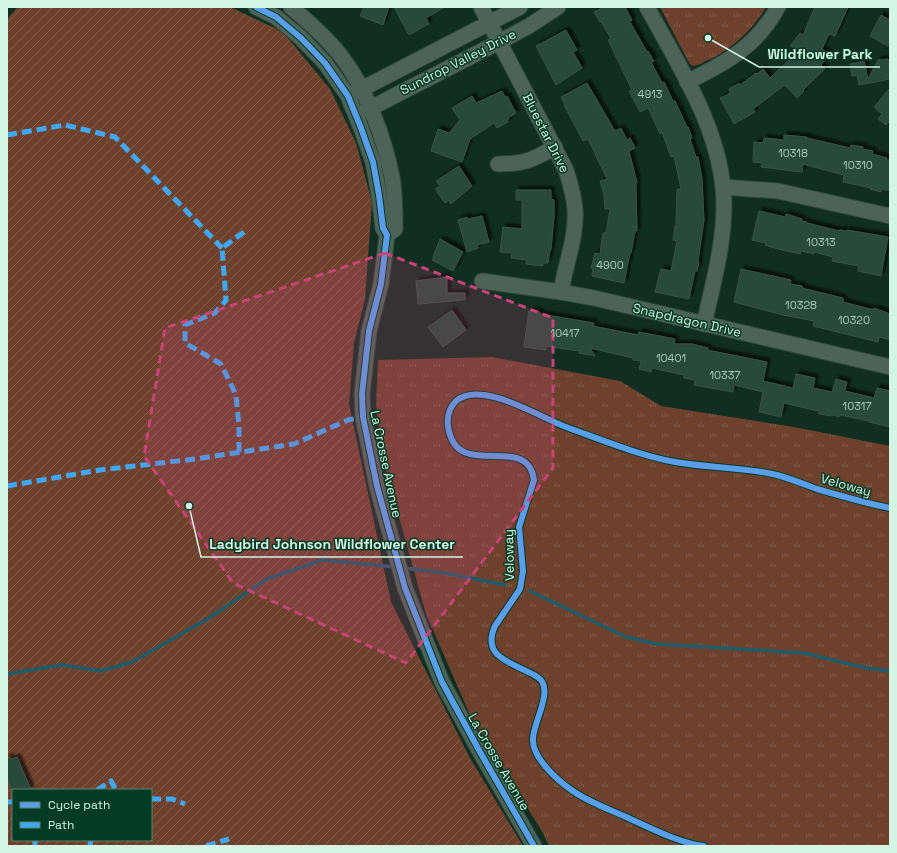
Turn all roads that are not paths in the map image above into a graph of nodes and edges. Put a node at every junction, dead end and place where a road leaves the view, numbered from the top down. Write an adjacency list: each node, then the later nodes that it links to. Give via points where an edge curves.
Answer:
1 (256, 7): 12 (street, La Crosse Avenue, via 276,17 301,38 325,63)
2 (291, 7): 11 (street, La Crosse Avenue, via 342,57)
3 (481, 7): 8 (street, Bluestar Drive)
4 (520, 7): 8 (street, Sundrop Valley Drive)
5 (558, 7): 9 (street, Sundrop Valley Drive)
6 (647, 7): 10 (street)
7 (778, 7): 10 (street, via 764,29 746,48 725,63)
8 (490, 23): 9 (street, Bluestar Drive); 11 (street, Sundrop Valley Drive)
9 (499, 42): 13 (street, Sundrop Valley Drive); 15 (street, Bluestar Drive)
10 (687, 82): 17 (street, via 714,144)
11 (362, 89): 12 (street, Sundrop Valley Drive); 13 (street, La Crosse Avenue)
12 (348, 96): 14 (street, La Crosse Avenue)
13 (371, 108): 14 (street, Sundrop Valley Drive); 19 (street, La Crosse Avenue, via 392,177 395,228)
14 (356, 115): 19 (street, La Crosse Avenue, via 373,162 383,228)
15 (555, 147): 16 (street, via 525,163); 21 (street, Bluestar Drive, via 566,170 574,196 575,210 574,230)
16 (498, 164)
17 (723, 187): 18 (street, via 778,191); 22 (street, via 720,252)
18 (890, 216)
19 (388, 235): 24 (street, La Crosse Avenue, via 381,284 369,331 362,394 363,418 369,449 405,588 442,682)
20 (482, 281): 21 (street, Snapdragon Drive)
21 (561, 292): 22 (street, Snapdragon Drive)
22 (704, 324): 23 (street, Snapdragon Drive)
23 (890, 367)
24 (534, 846)

